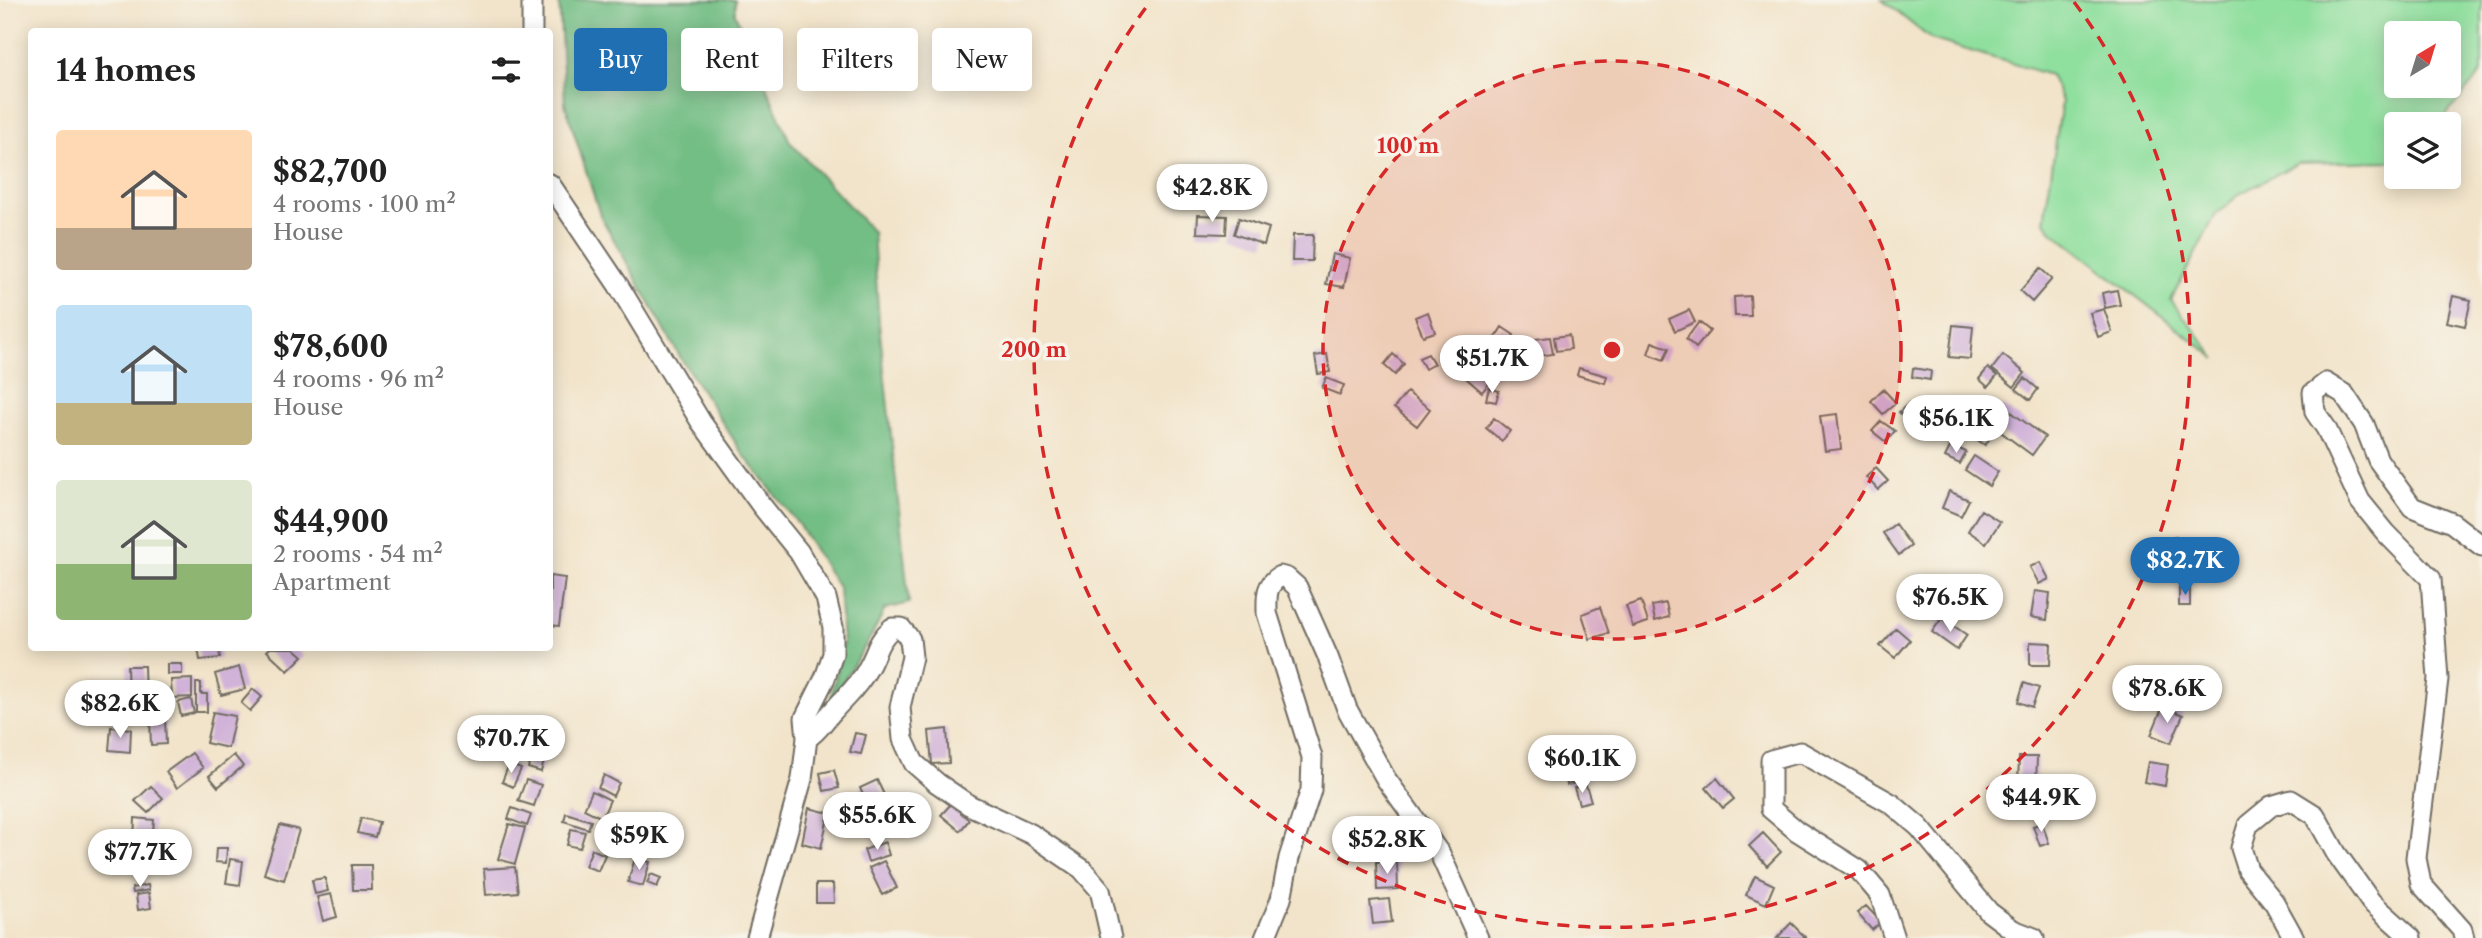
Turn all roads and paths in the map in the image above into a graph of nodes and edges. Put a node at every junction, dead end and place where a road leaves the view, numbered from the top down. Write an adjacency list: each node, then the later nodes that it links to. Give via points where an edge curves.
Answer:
1 (532, 0): 2 (street)
2 (532, 28)
3 (553, 188): 5 (street, via 701,422 799,552 826,598 833,653 805,718)
4 (2482, 546): 14 (street, via 2452,523 2412,508 2378,460 2364,424 2344,394 2326,383 2313,393 2315,412 2360,502 2431,579 2438,679 2416,858 2421,884)
5 (807, 738): 6 (street, via 802,779); 7 (street, via 817,733 856,689 880,640 892,628 901,628 910,639 912,657 900,707 904,739 914,763 969,805 1031,834 1082,869 1100,890)
6 (757, 938)
7 (1111, 938)
8 (1265, 938): 9 (street, via 1281,899 1311,790 1312,757 1267,613 1271,582 1280,576 1297,587 1347,709 1386,779 1440,854)
9 (1478, 938)
10 (1894, 938): 11 (street, via 1880,895 1859,870 1771,809 1772,760 1800,752 1892,804 1919,827 1989,912 2013,930)
11 (2034, 938)
12 (2294, 938): 13 (street, via 2274,902 2248,870 2241,848 2248,825 2271,806 2291,800 2315,815 2371,902)
13 (2411, 938)
14 (2464, 938)

